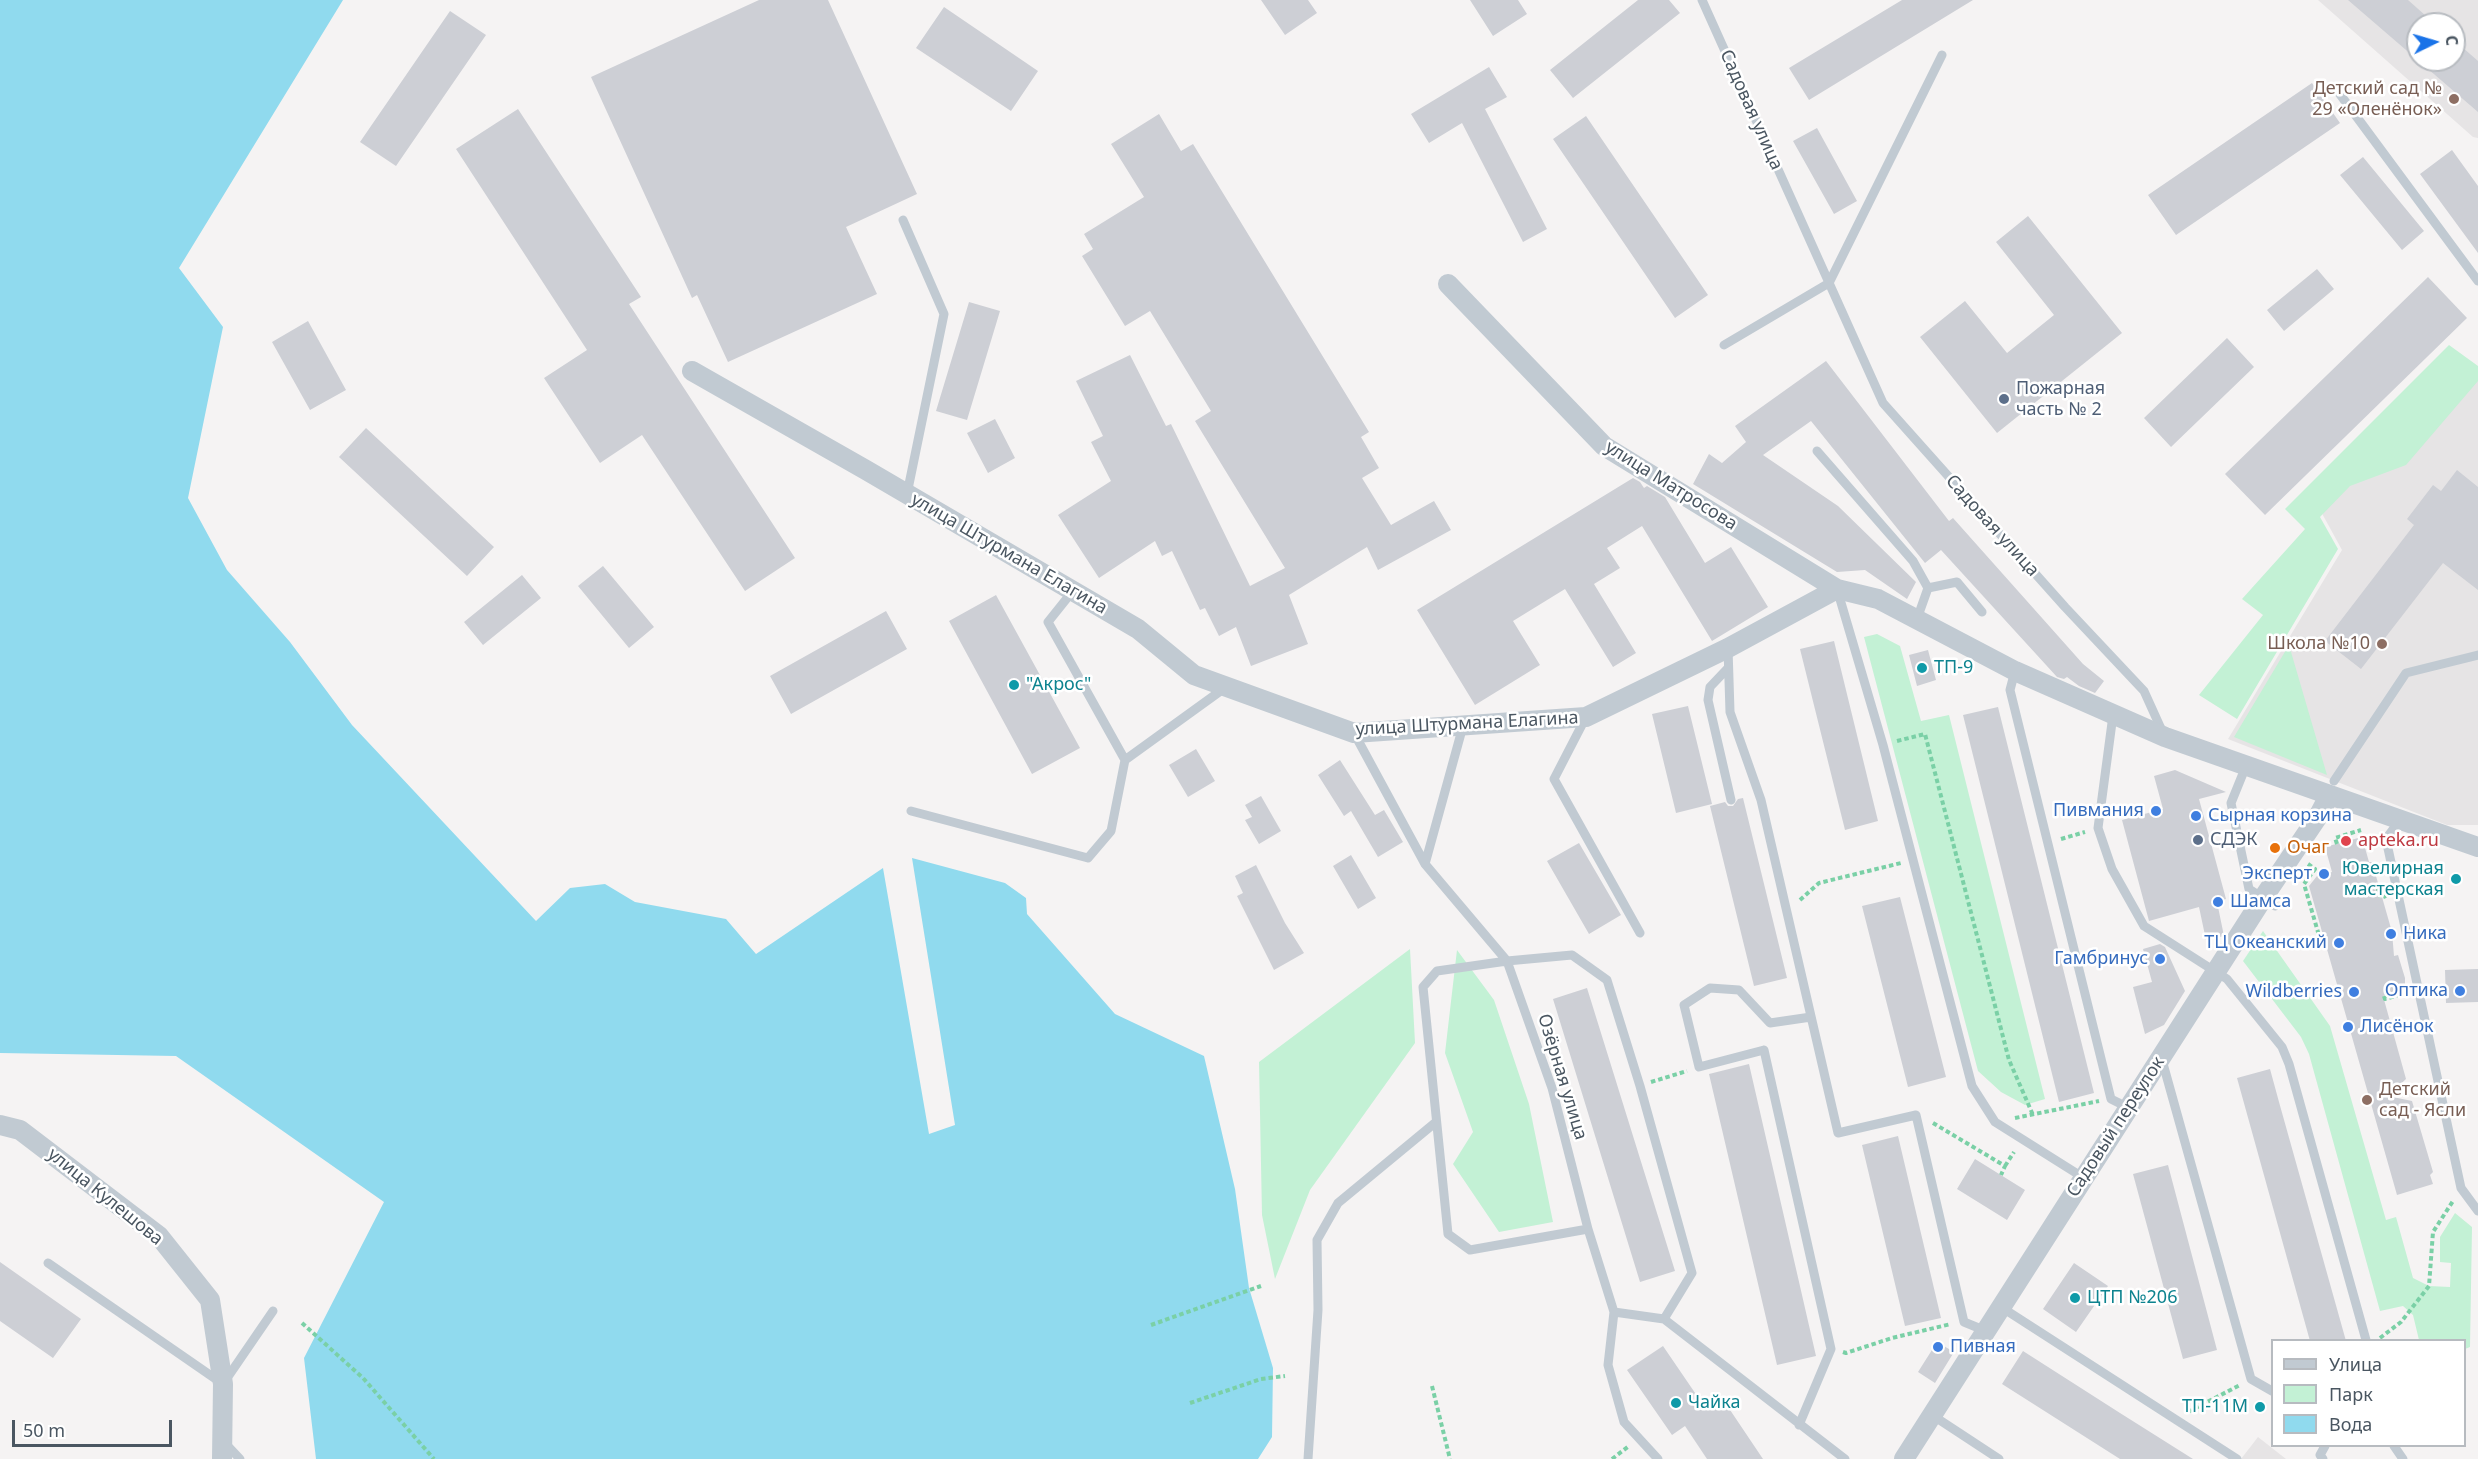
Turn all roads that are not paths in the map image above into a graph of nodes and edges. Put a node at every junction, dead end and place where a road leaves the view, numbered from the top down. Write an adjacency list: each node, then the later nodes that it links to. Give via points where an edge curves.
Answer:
1 (1702, 0): 6 (lane, Садовая улица)
2 (1942, 55): 6 (lane)
3 (2339, 93): 5 (lane)
4 (903, 220): 11 (lane, via 944,314)
5 (2478, 281)
6 (1829, 283): 8 (lane); 26 (lane, Садовая улица, via 1882,403 2144,691)
7 (1448, 284): 13 (street, улица Матросова, via 1604,447)
8 (1724, 345)
9 (692, 371): 11 (street, улица Штурмана Елагина)
10 (1817, 451): 12 (lane, via 1912,561)
11 (907, 494): 14 (street, улица Штурмана Елагина)
12 (1928, 588): 15 (lane, via 1957,582); 16 (lane)
13 (1837, 589): 16 (street, via 1878,599); 17 (street, улица Штурмана Елагина); 44 (lane, via 1883,745 1972,1086 1995,1122)
14 (1072, 592): 21 (street, улица Штурмана Елагина, via 1138,629 1194,675); 27 (lane, via 1048,622)
15 (1982, 612)
16 (1917, 619): 20 (street)
17 (1728, 648): 19 (lane); 23 (street, улица Штурмана Елагина)
18 (2478, 654): 29 (lane, via 2406,673)
19 (1728, 668): 30 (lane, via 1710,687 1708,700); 39 (lane, via 1730,712 1761,800)
20 (2015, 671): 22 (street); 41 (lane, via 2010,690 2111,1099)
21 (1226, 687): 25 (street, улица Штурмана Елагина); 27 (lane)
22 (2113, 715): 26 (street); 38 (lane, via 2098,828 2112,869 2144,926)
23 (1586, 717): 24 (street, улица Штурмана Елагина); 36 (lane, via 1554,779)
24 (1463, 726): 25 (street, улица Штурмана Елагина); 34 (lane)
25 (1354, 733): 34 (lane, Озёрная улица)
26 (2165, 737): 28 (street)
27 (1125, 760): 31 (lane, via 1112,831 1088,858)
28 (2246, 766): 29 (street); 35 (lane, via 2231,803 2249,889)
29 (2331, 788): 32 (street); 35 (street, Садовый переулок)
30 (1731, 800)
31 (911, 811)
32 (2400, 820): 33 (street); 45 (lane, via 2386,839 2462,1188)
33 (2478, 847)
34 (1425, 864): 37 (lane, Озёрная улица)
35 (2269, 902): 38 (street, Садовый переулок)
36 (1640, 933)
37 (1507, 960): 42 (lane, via 1437,971 1423,987); 46 (lane, Озёрная улица, via 1552,1088); 51 (lane, via 1572,955 1607,980 1692,1273)
38 (2216, 973): 40 (street, Садовый переулок); 53 (lane, via 2227,979 2246,1001 2282,1047 2289,1064)
39 (1811, 1017): 52 (lane, via 1838,1133 1916,1115 1964,1322); 57 (lane, via 1770,1023 1739,990 1710,988 1684,1005 1699,1067 1764,1050 1830,1349)
40 (2161, 1058): 41 (street, Садовый переулок); 55 (lane, via 2251,1379)
41 (2129, 1108): 44 (street, Садовый переулок)
42 (1436, 1122): 46 (lane, via 1448,1234 1470,1250); 60 (lane, via 1338,1203 1317,1240 1318,1310)
43 (0, 1125): 54 (street, улица Кулешова, via 20,1130 159,1236 210,1300)
44 (2084, 1178): 48 (street, Садовый переулок)
45 (2478, 1211)
46 (1588, 1229): 50 (lane, Озёрная улица)
47 (48, 1263): 54 (lane)
48 (2001, 1307): 52 (street, Садовый переулок); 65 (lane)
49 (273, 1311): 54 (lane)
50 (1614, 1312): 51 (lane); 61 (lane, Озёрная улица, via 1608,1365 1624,1422)
51 (1664, 1318): 57 (lane)
52 (1986, 1331): 56 (street, Садовый переулок)
53 (2365, 1339)
54 (223, 1384): 58 (street, улица Кулешова)
55 (2271, 1390)
56 (1932, 1415): 63 (street, Садовый переулок); 64 (lane)
57 (1799, 1425): 62 (lane)
58 (223, 1450): 59 (lane)
59 (240, 1459)
60 (1308, 1459)
61 (1658, 1459)
62 (1845, 1459)
63 (1904, 1459)
64 (1999, 1459)
65 (2238, 1459)

